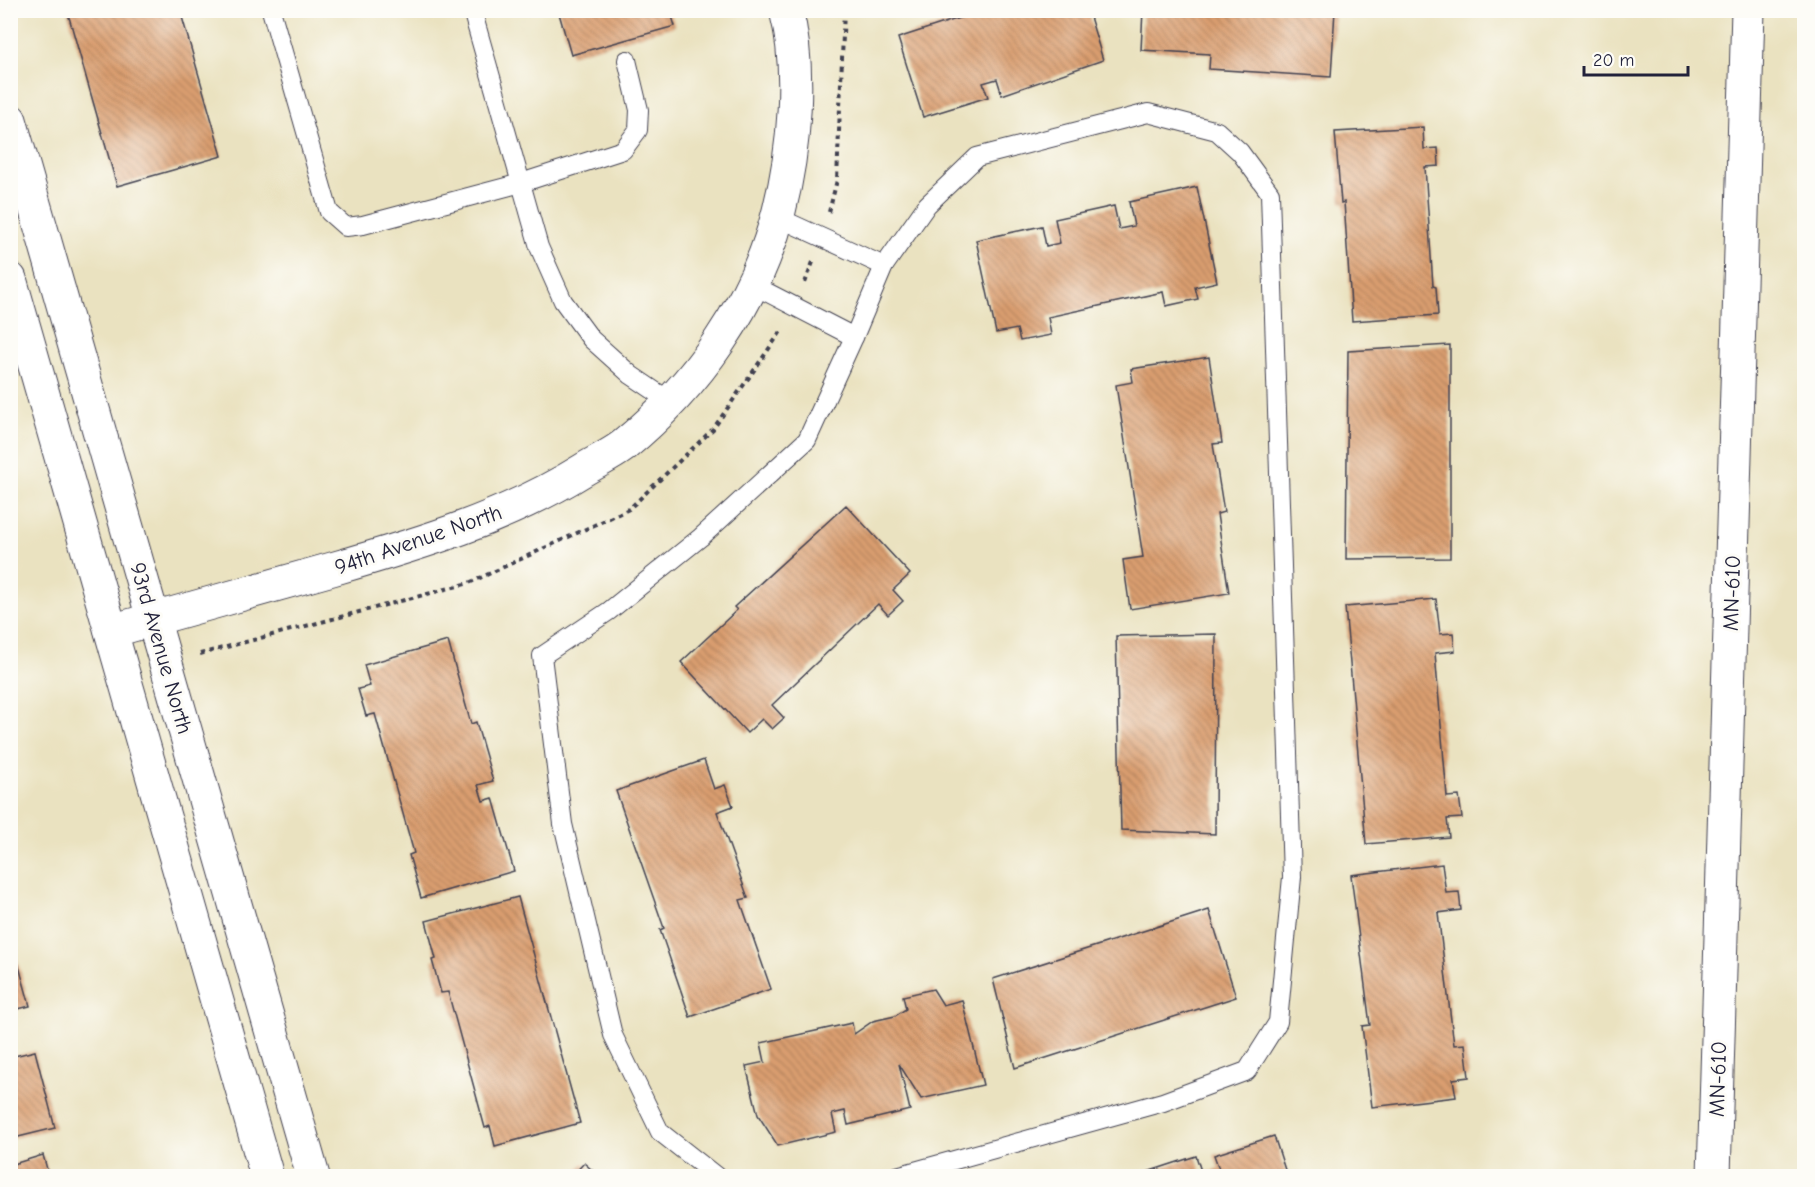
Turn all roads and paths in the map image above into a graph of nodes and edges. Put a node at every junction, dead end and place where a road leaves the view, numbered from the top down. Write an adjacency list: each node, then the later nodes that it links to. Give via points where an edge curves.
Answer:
1 (271, 10): 9 (lane, via 329,212 346,227)
2 (472, 10): 9 (lane)
3 (786, 10): 10 (main road, 94th Avenue North, via 793,37 792,114 787,181)
4 (844, 10): 11 (path, via 837,180)
5 (1727, 10): 18 (main road)
6 (1748, 10): 18 (main road, MN-610)
7 (627, 60): 9 (lane, via 639,110 638,130 623,150)
8 (10, 120): 20 (main road, 93rd Avenue North)
9 (521, 183): 19 (lane, via 539,247 563,301 591,339 631,375)
10 (777, 217): 11 (lane); 14 (main road, 94th Avenue North, via 768,251)
11 (824, 239): 12 (lane); 15 (path)
12 (884, 266): 16 (lane); 25 (lane, via 927,206 977,157 1148,113 1217,131 1240,152 1270,193 1292,877 1278,1022 1247,1071 1163,1102)
13 (10, 279): 21 (main road, 93rd Avenue North)
14 (751, 284): 15 (lane); 19 (main road, 94th Avenue North, via 723,337)
15 (795, 306): 16 (lane); 17 (path)
16 (854, 338): 24 (lane, via 807,440 692,545 609,611 542,656 563,824 613,1035 660,1132)
17 (776, 342)
18 (1738, 357): 26 (main road, MN-610)
19 (671, 402): 20 (main road, 94th Avenue North, via 621,447 552,490 470,526)
20 (153, 619): 21 (main road, 94th Avenue North); 23 (main road, 93rd Avenue North)
21 (111, 631): 22 (main road, 93rd Avenue North)
22 (267, 1176)
23 (313, 1176)
24 (716, 1176)
25 (897, 1176)
26 (1714, 1176)

